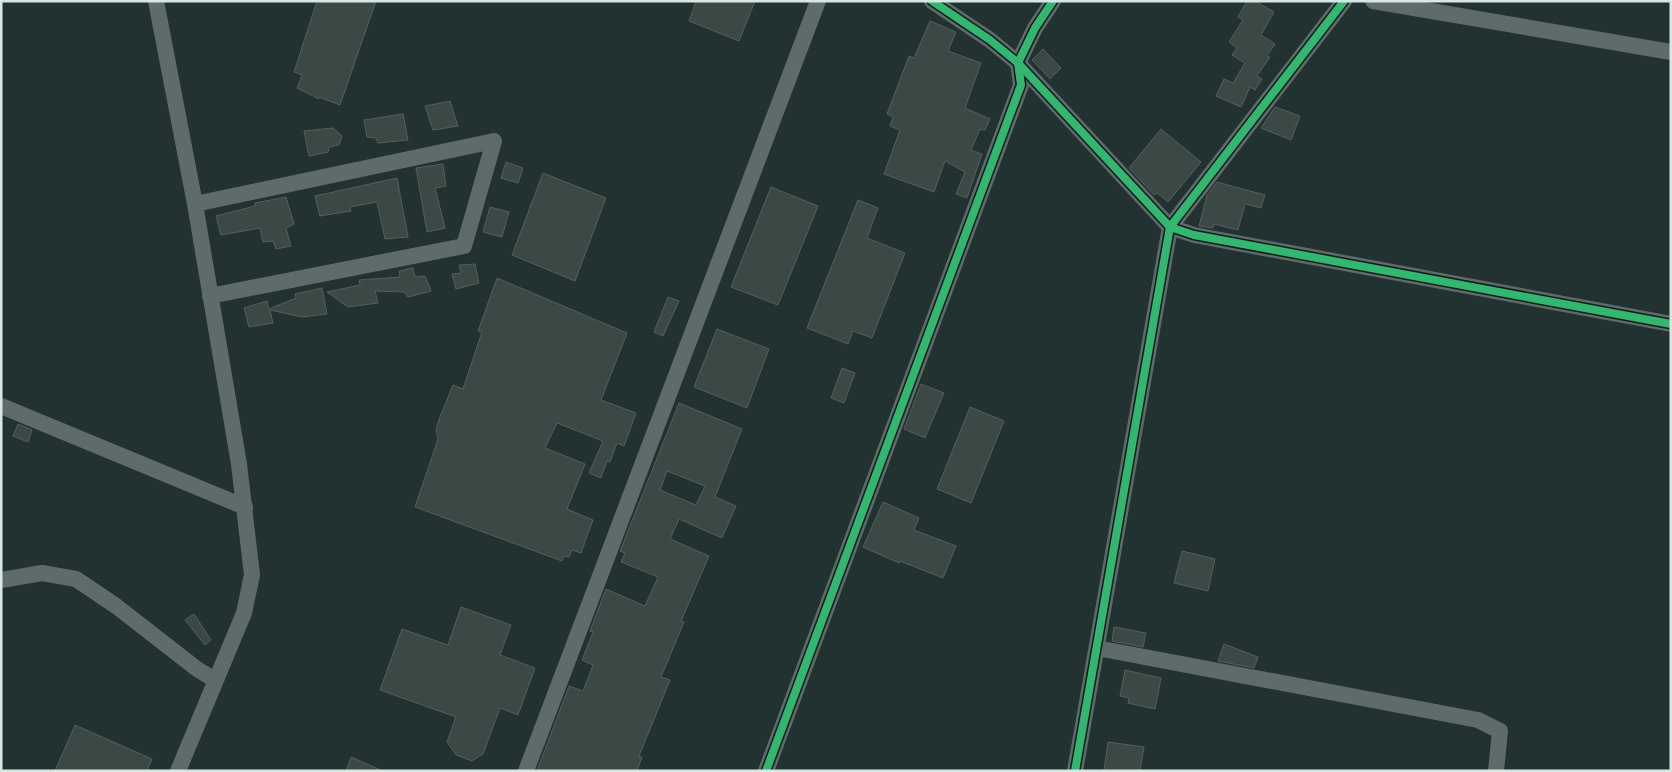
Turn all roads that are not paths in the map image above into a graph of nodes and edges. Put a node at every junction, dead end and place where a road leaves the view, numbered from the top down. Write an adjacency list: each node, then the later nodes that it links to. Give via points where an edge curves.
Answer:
1 (156, 1): 9 (street)
2 (818, 1): 19 (street)
3 (932, 1): 8 (street)
4 (1053, 1): 8 (street)
5 (1344, 1): 10 (street)
6 (1373, 1): 7 (street)
7 (1671, 52)
8 (1018, 63): 10 (street); 20 (street, via 1021,85)
9 (195, 204): 11 (street); 11 (street, via 494,141 464,246)
10 (1170, 227): 12 (street, via 1194,235); 16 (street)
11 (210, 296): 14 (street)
12 (1671, 324)
13 (1, 406): 14 (street)
14 (245, 507): 17 (street, via 252,575 244,613)
15 (1, 580): 17 (street, via 42,574 76,579)
16 (1097, 648): 21 (street); 22 (street, via 1478,720 1500,731)
17 (215, 680): 18 (street)
18 (178, 771)
19 (526, 771)
20 (766, 771)
21 (1075, 771)
22 (1496, 771)

